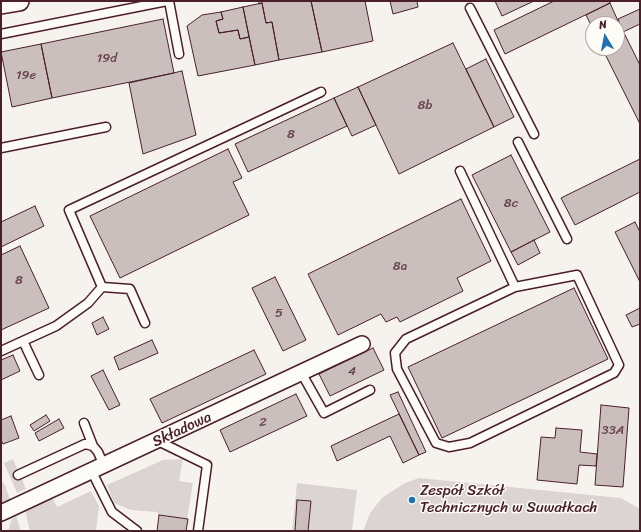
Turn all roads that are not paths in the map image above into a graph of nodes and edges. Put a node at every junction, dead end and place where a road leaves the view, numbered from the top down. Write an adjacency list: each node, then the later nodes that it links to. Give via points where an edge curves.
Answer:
1 (18, 1): 3 (street)
2 (168, 1): 5 (lane); 6 (lane)
3 (1, 4)
4 (470, 8): 9 (lane)
5 (1, 34)
6 (179, 54)
7 (321, 92): 14 (lane, via 69,210)
8 (106, 127): 11 (lane)
9 (534, 134)
10 (518, 142): 13 (lane)
11 (1, 148)
12 (460, 171): 15 (lane)
13 (567, 239)
14 (102, 287): 16 (lane, via 130,289); 17 (lane, via 88,303 56,326)
15 (515, 287): 15 (lane, via 577,275 620,365 614,373 470,442 449,447 436,443 397,369 395,352 406,339)
16 (145, 323)
17 (23, 341): 19 (lane); 21 (lane)
18 (362, 344): 20 (street, Składowa)
19 (1, 351)
20 (302, 374): 22 (lane, via 324,413); 24 (street, Składowa)
21 (39, 375)
22 (370, 390)
23 (84, 423): 25 (lane)
24 (158, 441): 26 (street, Składowa); 30 (lane, via 207,465)
25 (93, 446): 26 (lane, via 98,452); 27 (lane, via 78,446)
26 (98, 469): 28 (street, Składowa); 29 (lane, via 112,512)
27 (18, 474)
28 (1, 514)
29 (137, 531)
30 (198, 531)

